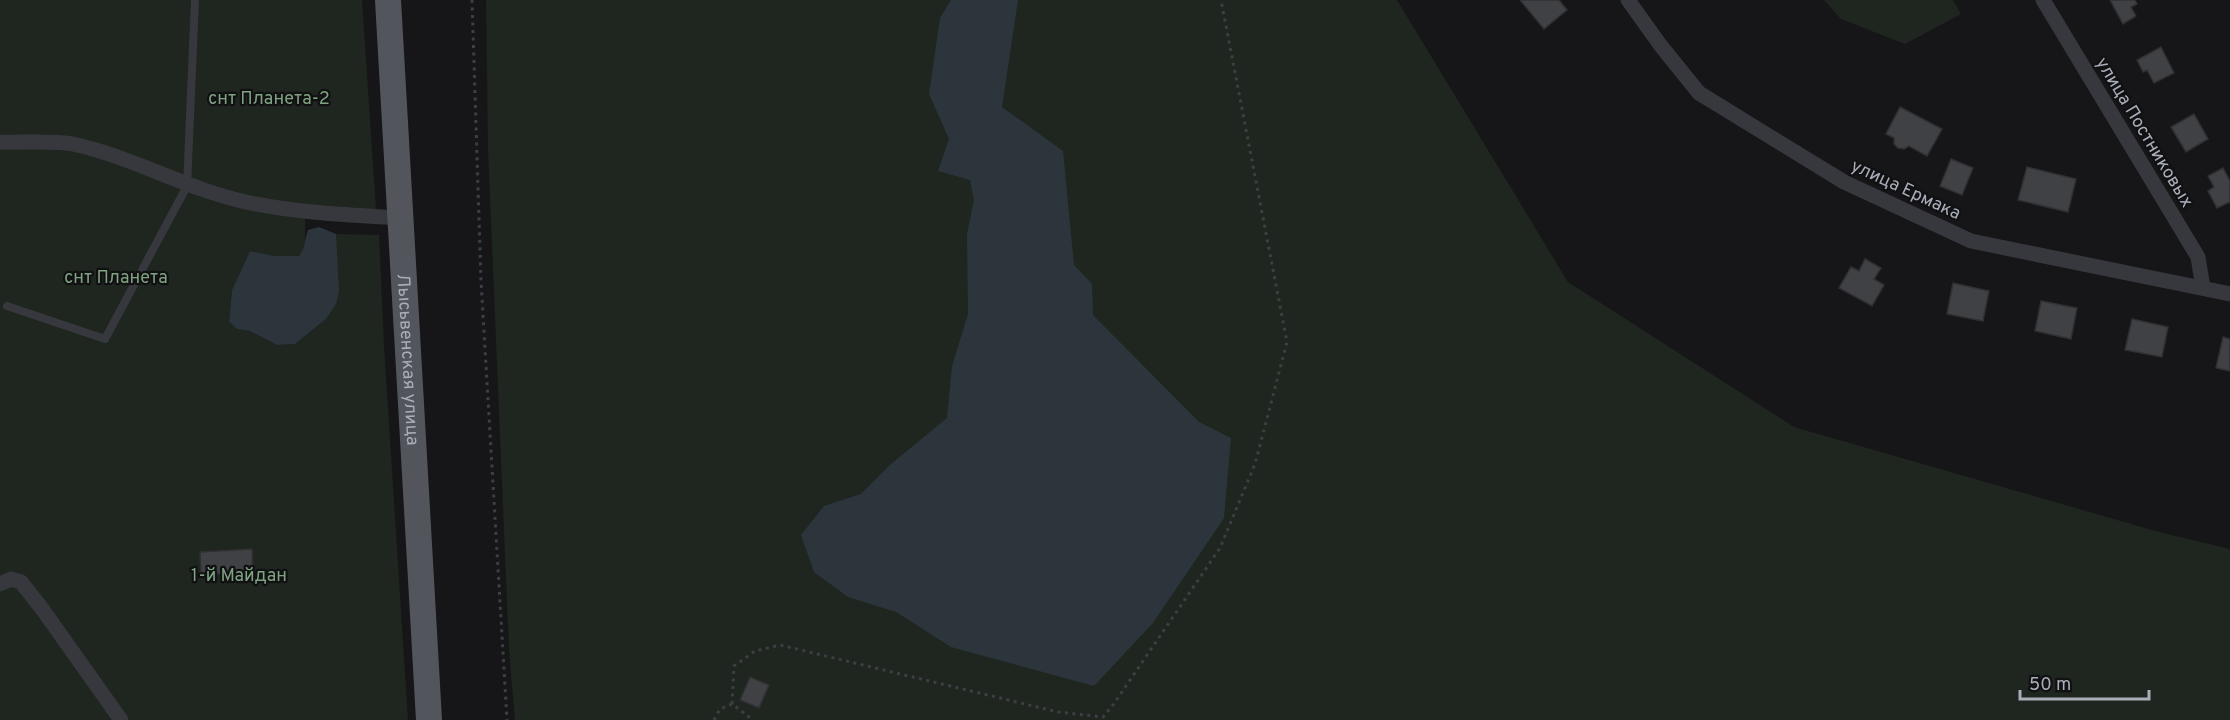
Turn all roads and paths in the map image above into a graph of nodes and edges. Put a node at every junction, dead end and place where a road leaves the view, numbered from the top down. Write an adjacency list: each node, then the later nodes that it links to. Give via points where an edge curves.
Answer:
1 (195, 0): 8 (lane)
2 (388, 0): 9 (main road, Лысьвенская улица)
3 (472, 0): 17 (path, via 481,281)
4 (1221, 0): 14 (path, via 1287,342 1255,464 1220,548 1113,705 1103,717 1058,712 780,645 755,651 734,666)
5 (1628, 0): 10 (street, улица Ермака, via 1699,93 1844,182 1971,241)
6 (2043, 0): 10 (street, улица Постниковых, via 2198,257)
7 (0, 142): 8 (street, via 72,144)
8 (188, 186): 9 (street, via 246,202 297,210); 12 (lane, via 105,339)
9 (401, 218): 16 (main road, Лысьвенская улица)
10 (2203, 288): 11 (street, улица Ермака)
11 (2230, 294)
12 (7, 306)
13 (0, 584): 15 (street, via 11,579 21,582)
14 (732, 704): 18 (path, via 720,709); 19 (path)
15 (121, 720)
16 (429, 720)
17 (507, 720)
18 (714, 720)
19 (753, 720)

